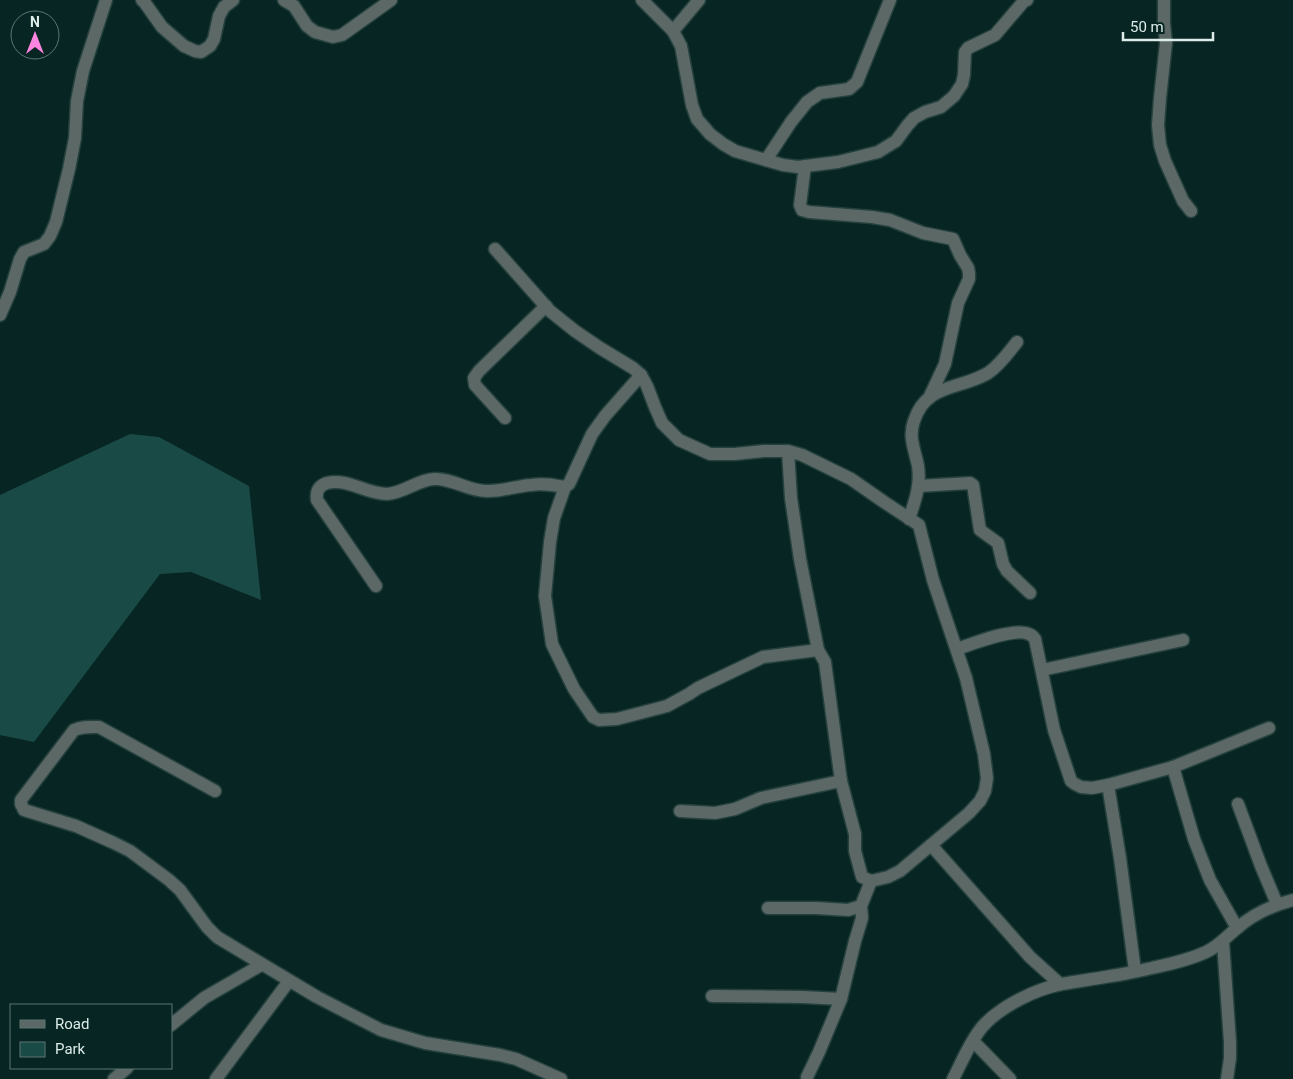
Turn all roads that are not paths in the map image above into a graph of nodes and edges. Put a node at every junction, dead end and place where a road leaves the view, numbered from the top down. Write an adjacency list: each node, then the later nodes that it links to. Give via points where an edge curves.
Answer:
1 (106, 0): 17 (street, via 83,71 69,169 56,222 44,244 24,252)
2 (142, 0): 3 (street, via 162,27 184,46 201,52 210,46 219,16)
3 (233, 0)
4 (284, 0): 5 (street, via 294,6 307,26 333,37 342,35)
5 (391, 0)
6 (642, 0): 11 (street)
7 (699, 0): 11 (street)
8 (890, 0): 12 (street, via 857,82 849,89 820,93 807,102)
9 (1027, 0): 13 (street, via 995,35 968,48 962,84 946,104 914,118 896,141 878,152 829,164)
10 (1164, 0): 14 (street, via 1166,44 1158,125 1160,145)
11 (673, 31): 12 (street, via 680,46 697,119 723,144)
12 (766, 160): 13 (street)
13 (805, 166): 20 (street, via 802,210 890,220 923,233 953,239 968,268 969,280 958,303 945,364)
14 (1191, 211)
15 (495, 249): 16 (street)
16 (546, 306): 19 (street, via 575,332); 21 (street, via 474,378 474,385)
17 (0, 315)
18 (1017, 342): 20 (street, via 987,373)
19 (641, 375): 22 (street, via 662,423 679,440 710,454); 24 (street, via 592,434)
20 (929, 398): 23 (street, via 919,408 911,436 918,467)
21 (505, 418)
22 (788, 452): 25 (street, via 802,455 851,479); 30 (street, via 800,559)
23 (918, 486): 25 (street); 27 (street, via 970,483 980,530 998,543 1007,572)
24 (565, 487): 26 (street, via 537,484 486,491 432,479 389,494 338,482 320,486 316,500); 30 (street, via 554,518 546,596 552,644 574,689 593,717 617,719 667,706 763,657)
25 (909, 518): 29 (street, via 919,525 933,580)
26 (376, 586)
27 (1030, 593)
28 (1183, 640): 31 (street)
29 (957, 649): 31 (street, via 985,639 1027,633 1035,638); 39 (street, via 984,754 987,778 980,801)
30 (818, 650): 34 (street, via 825,662)
31 (1042, 670): 35 (street, via 1054,730 1071,781 1081,787)
32 (1269, 728): 33 (street)
33 (1173, 767): 35 (street); 45 (street, via 1210,880)
34 (841, 781): 38 (street, via 761,798 715,813); 40 (street, via 862,877)
35 (1108, 785): 48 (street)
36 (215, 791): 47 (street, via 99,728 86,726 74,730 21,804 24,810 76,826 130,851 180,890 217,937)
37 (1238, 804): 42 (street)
38 (680, 811)
39 (931, 845): 40 (street, via 900,871); 50 (street, via 1030,957)
40 (871, 881): 43 (street)
41 (1293, 900): 42 (street)
42 (1277, 904): 45 (street)
43 (861, 906): 44 (street, via 848,910); 52 (street, via 862,918)
44 (768, 908)
45 (1237, 928): 46 (street)
46 (1223, 942): 48 (street, via 1178,962); 62 (street, via 1230,1042)
47 (261, 964): 49 (street); 53 (street, via 204,998)
48 (1135, 971): 50 (street)
49 (289, 981): 58 (street); 59 (street, via 380,1030 425,1043 516,1059)
50 (1060, 984): 54 (street, via 1016,1001 994,1016)
51 (712, 996): 52 (street)
52 (841, 999): 56 (street)
53 (172, 1024)
54 (973, 1041): 60 (street); 61 (street)
55 (126, 1069): 57 (street)
56 (807, 1077)
57 (114, 1079)
58 (216, 1079)
59 (561, 1079)
60 (953, 1079)
61 (1010, 1079)
62 (1227, 1079)

